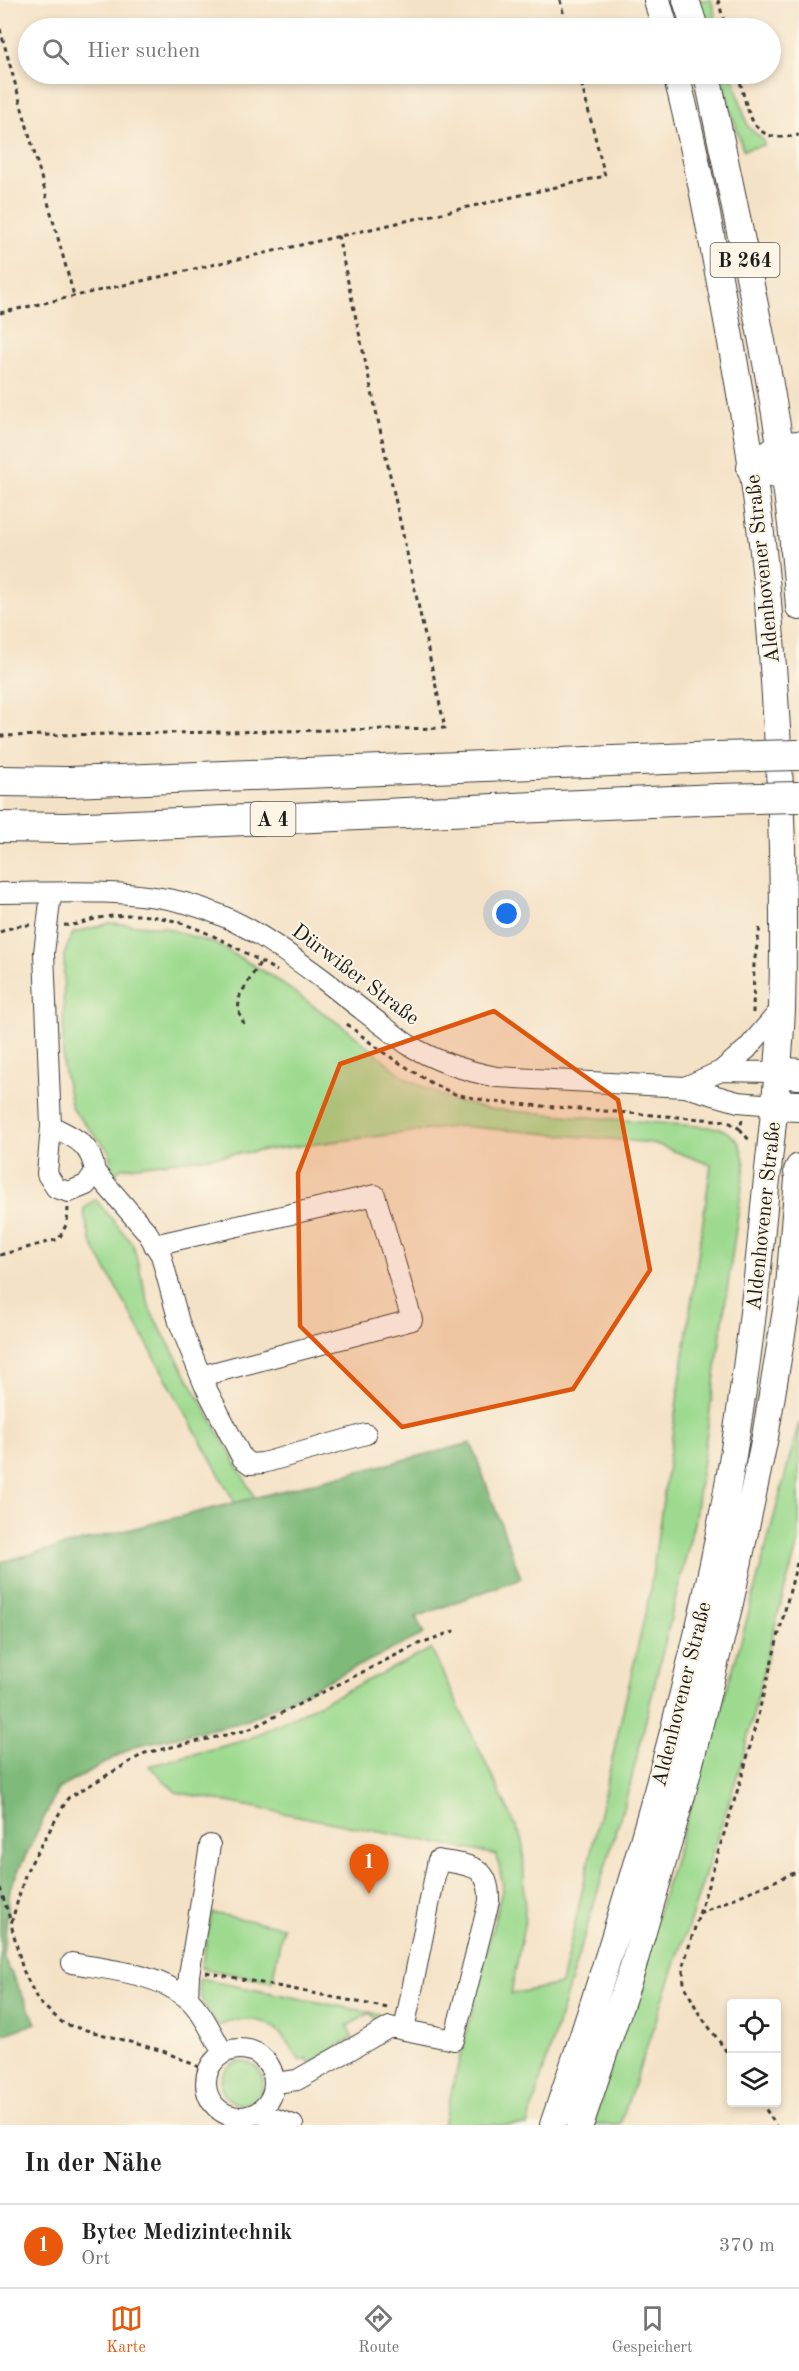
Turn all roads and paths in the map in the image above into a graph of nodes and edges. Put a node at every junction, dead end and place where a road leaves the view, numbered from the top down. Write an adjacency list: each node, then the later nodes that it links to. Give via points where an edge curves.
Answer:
1 (560, 0): 5 (path)
2 (657, 0): 6 (main road)
3 (686, 0): 7 (main road)
4 (718, 0): 8 (path)
5 (564, 18)
6 (662, 18)
7 (692, 18)
8 (723, 18)
9 (0, 29): 16 (path)
10 (582, 84): 15 (path, via 605,176)
11 (679, 84): 19 (main road, Aldenhovener Straße / B 264, via 695,149)
12 (709, 84): 18 (main road, Aldenhovener Straße / B 264)
13 (741, 84): 14 (path, via 751,119 762,134 783,139)
14 (799, 135)
15 (338, 236): 16 (path); 22 (path, via 445,728)
16 (74, 296): 17 (path)
17 (0, 313)
18 (791, 460): 19 (highway); 20 (main road, Aldenhovener Straße / B 264)
19 (752, 468): 33 (main road, Aldenhovener Straße / B 264, via 767,586 780,773)
20 (797, 542): 21 (main road, Aldenhovener Straße / B 264)
21 (799, 607)
22 (0, 736)
23 (799, 755): 24 (highway, A 4, bridge, via 69,782)
24 (0, 781)
25 (799, 797): 26 (highway, A 4, bridge, via 65,828)
26 (0, 827)
27 (0, 892): 28 (street, Dürwißer Straße)
28 (51, 893): 29 (street); 37 (street, Dürwißer Straße, via 136,894 202,907 236,921 273,942 407,1044 476,1073)
29 (47, 925): 30 (path, via 16,926); 31 (path, via 75,926 96,918 130,915 163,919 192,927); 39 (street, via 44,953)
30 (0, 932)
31 (261, 960): 32 (path); 34 (path, via 240,995 238,1010)
32 (273, 969)
33 (782, 1008): 35 (street, Dürwißer Straße, via 752,1045); 36 (main road, Aldenhovener Straße / B 264)
34 (244, 1024)
35 (722, 1071): 36 (street, Dürwißer Straße); 37 (street, Dürwißer Straße)
36 (788, 1073): 38 (main road, Aldenhovener Straße / B 264)
37 (685, 1087): 38 (street, Dürwißer Straße, via 738,1102)
38 (787, 1106): 66 (main road, Aldenhovener Straße, via 706,1599 657,1792)
39 (51, 1126): 41 (street, via 76,1139 93,1156); 42 (street, via 47,1174 56,1188)
40 (799, 1170): 67 (main road, Aldenhovener Straße, via 788,1298 765,1437 730,1603 681,1799 632,1970)
41 (95, 1172): 42 (street, via 86,1185); 43 (street)
42 (69, 1192): 44 (path, via 67,1223 59,1239)
43 (154, 1245): 45 (street, via 178,1322); 45 (street, via 375,1195 411,1320)
44 (0, 1255)
45 (201, 1376): 46 (street, via 242,1458 250,1464)
46 (366, 1434)
47 (799, 1555): 52 (path, via 746,1766)
48 (457, 1630): 53 (path, via 417,1644 248,1730 145,1753 68,1798 26,1872)
49 (210, 1845): 55 (street)
50 (799, 1871): 52 (path)
51 (0, 1888): 53 (path)
52 (699, 1913): 59 (path, via 683,1966 684,1984)
53 (11, 1924): 60 (path, via 22,1970 38,2001 64,2024 163,2051)
54 (72, 1963): 56 (street, via 151,1978)
55 (190, 1968): 56 (street); 57 (path)
56 (188, 1999): 58 (street)
57 (405, 2021): 57 (street, via 454,2040 489,1901 489,1887 477,1868 438,1860); 61 (street, via 297,2080)
58 (223, 2053): 60 (street); 61 (street, via 234,2049 258,2054 267,2061)
59 (727, 2053)
60 (208, 2071): 64 (street, via 207,2094)
61 (275, 2083): 63 (street, via 273,2095)
62 (764, 2107): 68 (path)
63 (258, 2113): 64 (street); 65 (street)
64 (229, 2121)
65 (293, 2125)
66 (553, 2125)
67 (580, 2125)
68 (776, 2125)

